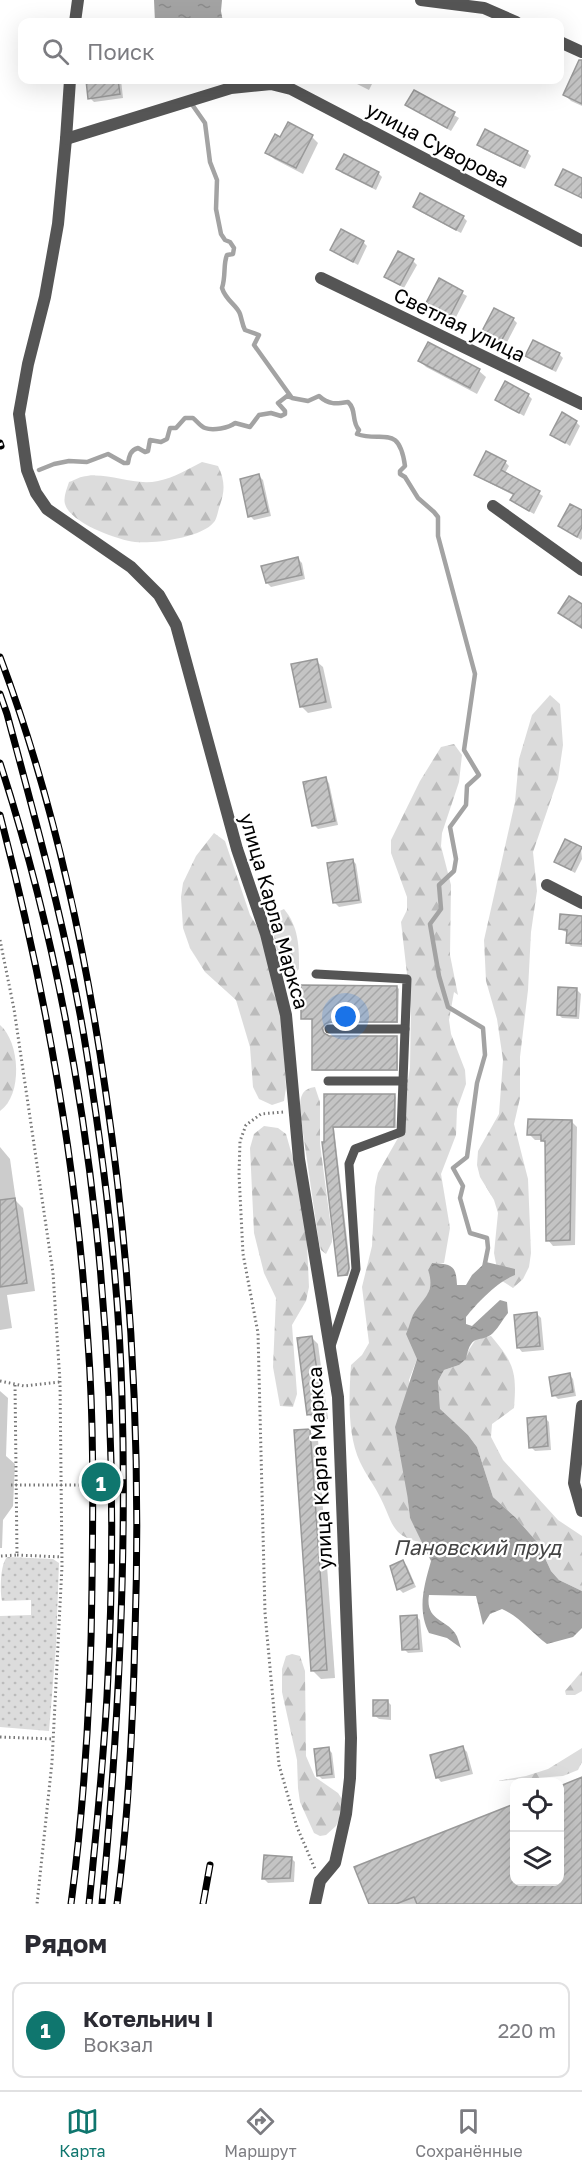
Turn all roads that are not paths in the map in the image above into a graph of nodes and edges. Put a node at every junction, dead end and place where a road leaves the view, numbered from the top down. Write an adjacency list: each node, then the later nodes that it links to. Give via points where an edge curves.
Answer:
1 (78, 0): 3 (street)
2 (421, 0): 4 (street, via 484,8)
3 (76, 18)
4 (507, 18)
5 (564, 44): 6 (street)
6 (582, 52)
7 (70, 84): 8 (street, улица Карла Маркса)
8 (66, 139): 9 (street, улица Суворова, via 231,88 271,84 291,89); 21 (street, улица Карла Маркса, via 58,224 19,414 27,470 47,509 145,580 159,595 176,625 286,1015 299,1159)
9 (582, 241)
10 (321, 278): 11 (street, Светлая улица)
11 (582, 404)
12 (493, 506): 13 (street)
13 (582, 570)
14 (547, 885): 15 (street)
15 (582, 903)
16 (316, 974): 18 (lane, via 407,979)
17 (329, 1029): 18 (lane)
18 (405, 1029): 20 (lane)
19 (328, 1081): 20 (lane)
20 (403, 1081): 21 (lane, via 401,1132 355,1149 349,1164 357,1269)
21 (331, 1348): 25 (street, улица Карла Маркса, via 338,1397 350,1778 335,1863 320,1881)
22 (582, 1407): 23 (street)
23 (581, 1428): 24 (street, via 574,1483)
24 (582, 1511)
25 (315, 1904)

